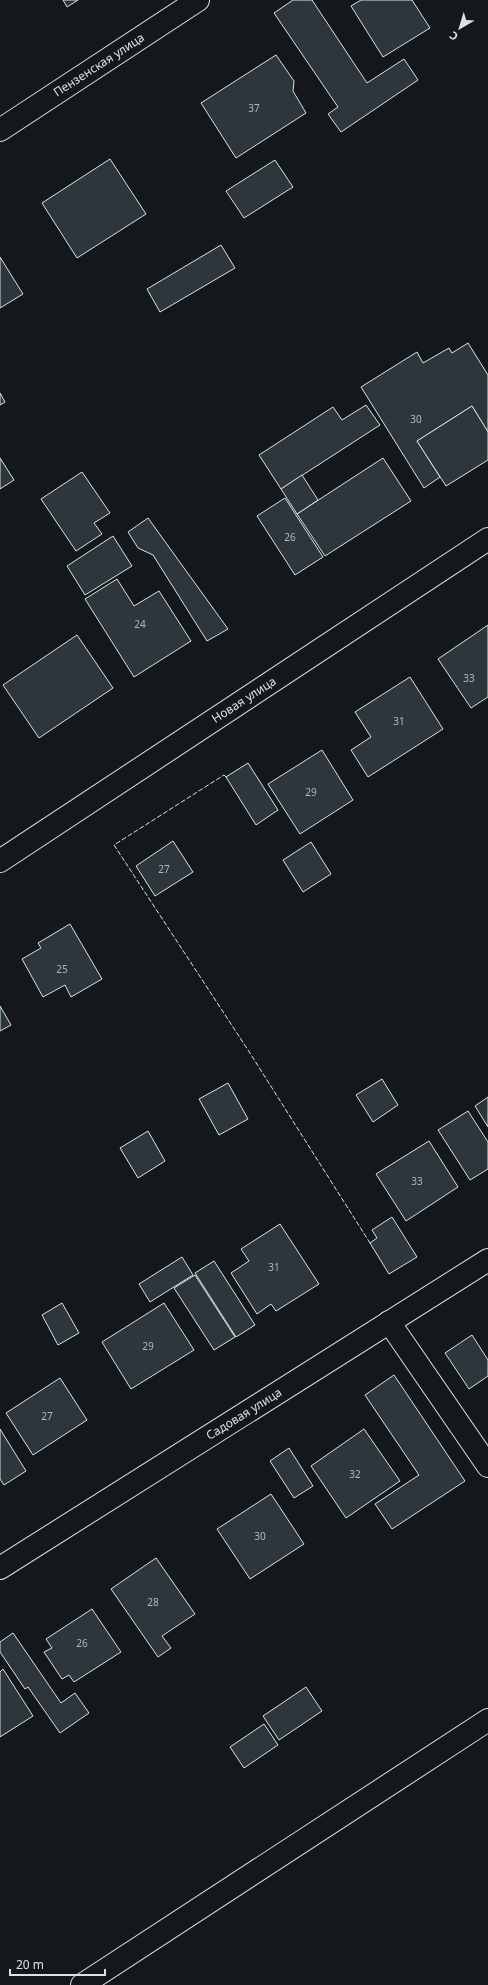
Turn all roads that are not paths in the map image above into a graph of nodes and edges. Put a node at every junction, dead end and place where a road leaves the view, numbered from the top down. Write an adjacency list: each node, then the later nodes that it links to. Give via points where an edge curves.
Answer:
1 (198, 0): 2 (street, Пензенская улица)
2 (0, 130)
3 (488, 539): 4 (street, Новая улица)
4 (0, 861)
5 (488, 1260): 6 (street, Садовая улица)
6 (389, 1322): 7 (street); 8 (street, Садовая улица)
7 (488, 1466)
8 (0, 1568)
9 (488, 1720): 10 (street)
10 (82, 1985)

